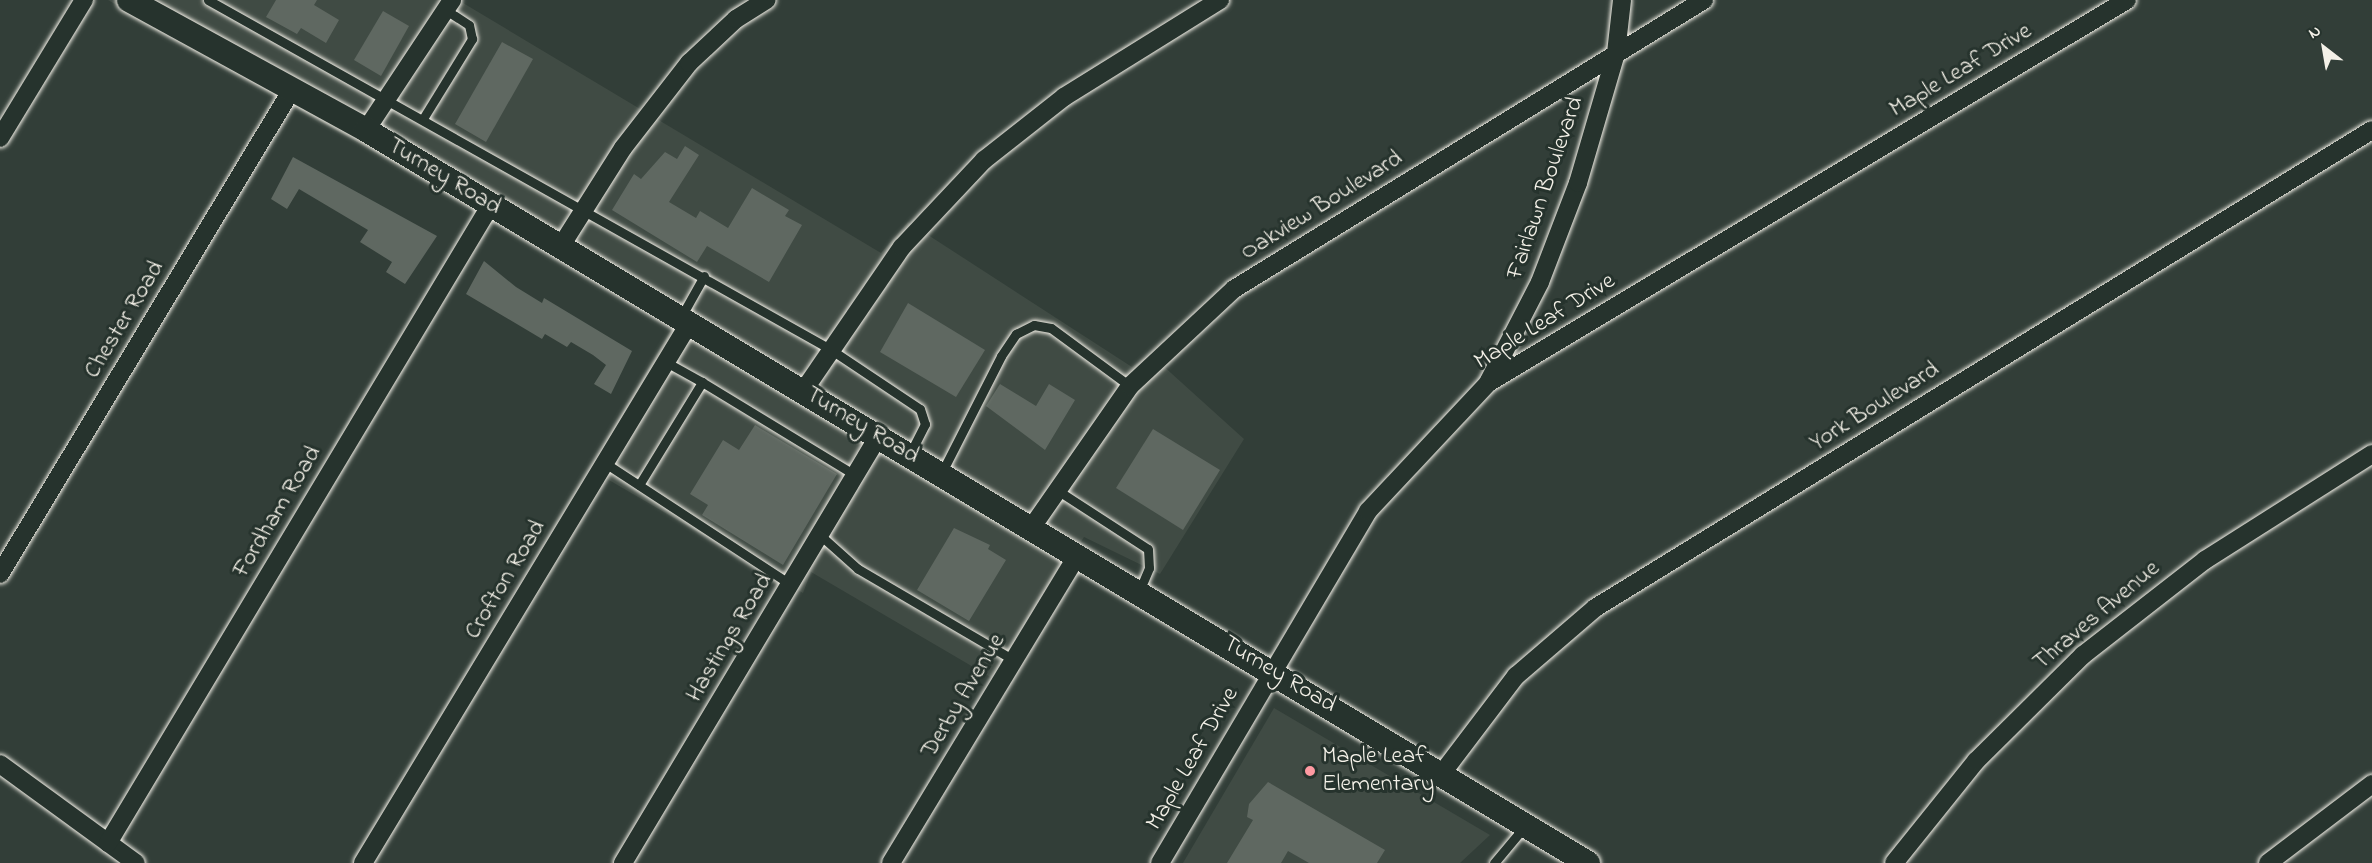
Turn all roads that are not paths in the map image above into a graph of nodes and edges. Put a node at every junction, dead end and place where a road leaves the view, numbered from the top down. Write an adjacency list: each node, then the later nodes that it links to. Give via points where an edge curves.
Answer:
1 (84, 0): 16 (street)
2 (208, 0): 12 (lane)
3 (766, 0): 18 (street, via 736,19 689,63 623,148)
4 (1220, 0): 22 (street, via 1064,98 984,160 902,247)
5 (1622, 0): 10 (street, Fairlawn Boulevard)
6 (1704, 0): 10 (street, Oakview Boulevard)
7 (2127, 0): 25 (street, Maple Leaf Drive)
8 (140, 3): 11 (main road, Turney Road)
9 (448, 5): 12 (street); 13 (lane, via 469,25 472,39)
10 (1616, 53): 25 (street, Fairlawn Boulevard, via 1561,234); 26 (street, Oakview Boulevard, via 1234,289)
11 (291, 91): 14 (main road, Turney Road); 39 (street, Chester Road)
12 (387, 98): 13 (lane); 14 (street)
13 (424, 117): 18 (lane)
14 (366, 130): 17 (main road, Turney Road)
15 (2372, 130): 45 (street, York Boulevard, via 1595,608 1516,676)
16 (0, 138)
17 (490, 206): 19 (main road, Turney Road); 48 (street, Fordham Road)
18 (586, 208): 19 (street); 20 (lane)
19 (561, 246): 21 (main road, Turney Road)
20 (704, 276): 21 (lane); 22 (lane)
21 (686, 320): 23 (street, Crofton Road); 27 (main road, Turney Road)
22 (830, 349): 27 (street); 30 (lane, via 921,409 925,423)
23 (666, 362): 24 (lane); 31 (street, Crofton Road)
24 (702, 382): 33 (lane); 34 (lane)
25 (1488, 383): 43 (street, Maple Leaf Drive, via 1368,511)
26 (1130, 386): 32 (lane, via 1051,328 1034,325 1016,334 1001,356); 35 (street, Oakview Boulevard)
27 (804, 390): 28 (main road, Turney Road)
28 (878, 437): 30 (main road, Turney Road); 33 (street, Hastings Road)
29 (2372, 454): 56 (street, Thraves Avenue, via 2205,560 2083,655 1976,761)
30 (909, 455): 32 (main road, Turney Road)
31 (605, 463): 34 (lane); 50 (street, Crofton Road)
32 (941, 474): 36 (main road, Turney Road)
33 (855, 475): 37 (street, Hastings Road)
34 (639, 485): 40 (lane)
35 (1057, 490): 36 (street, Oakview Boulevard); 41 (lane, via 1134,536 1148,549 1149,568)
36 (1032, 527): 38 (main road, Turney Road)
37 (820, 535): 40 (street, Hastings Road); 42 (lane, via 850,564)
38 (1078, 555): 41 (main road, Turney Road); 42 (street, Derby Avenue)
39 (0, 574)
40 (790, 584): 51 (street, Hastings Road)
41 (1139, 591): 43 (main road, Turney Road)
42 (1014, 660): 52 (street, Derby Avenue)
43 (1272, 671): 45 (main road, Turney Road); 53 (street, Maple Leaf Drive)
44 (0, 764): 48 (street)
45 (1443, 772): 47 (main road, Turney Road)
46 (2372, 784): 57 (street)
47 (1527, 825): 54 (lane); 55 (main road, Turney Road)
48 (108, 843): 49 (street)
49 (136, 863)
50 (363, 863)
51 (623, 863)
52 (891, 863)
53 (1160, 863)
54 (1494, 863)
55 (1588, 863)
56 (1894, 863)
57 (2268, 863)

